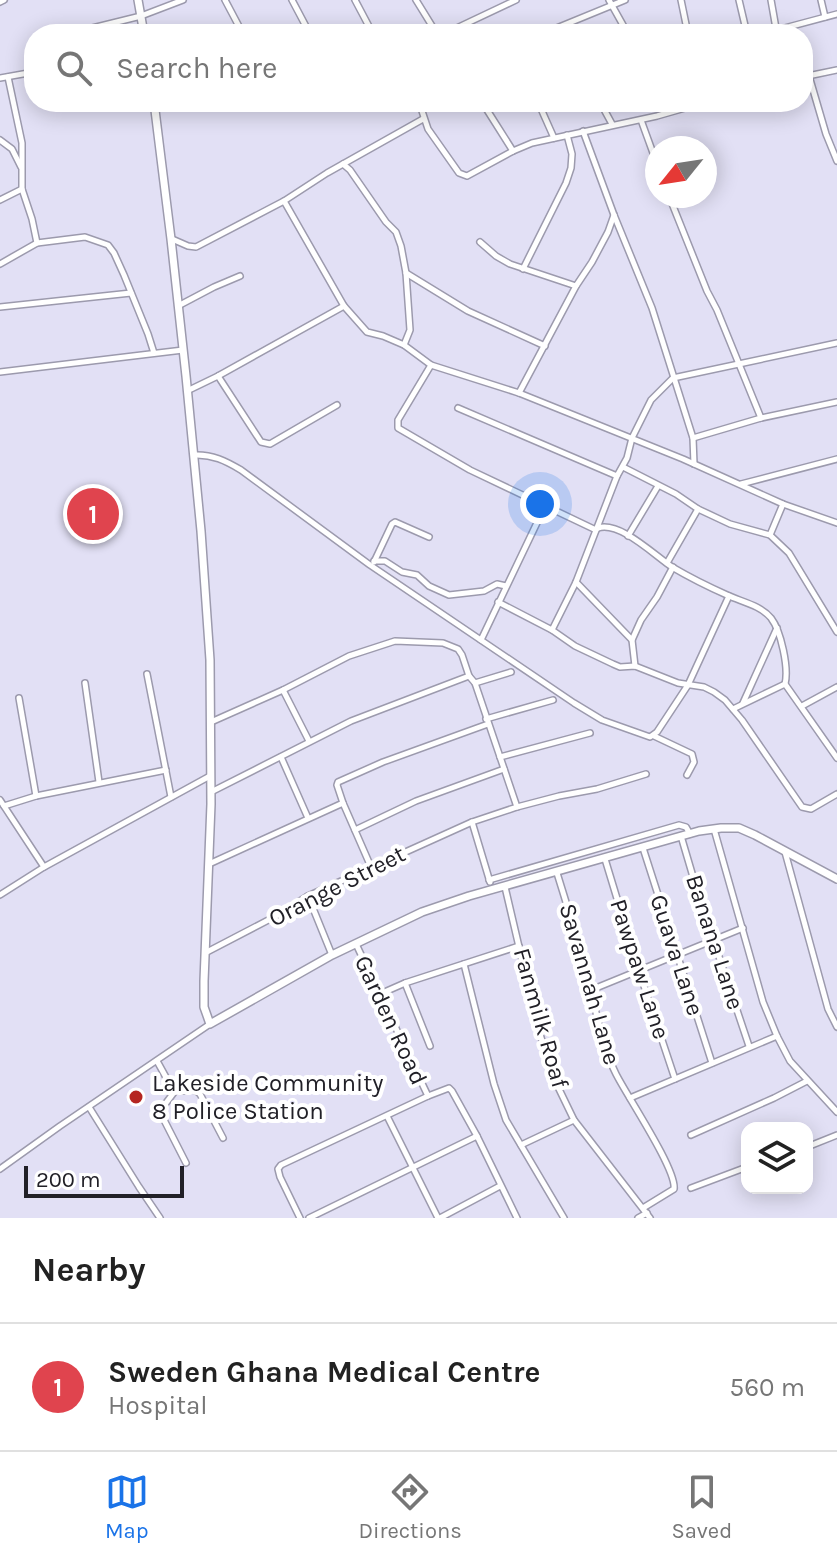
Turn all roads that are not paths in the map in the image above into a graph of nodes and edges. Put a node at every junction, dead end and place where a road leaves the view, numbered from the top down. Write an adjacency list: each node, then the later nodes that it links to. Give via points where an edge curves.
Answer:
1 (138, 0): 15 (street)
2 (183, 0): 15 (street)
3 (225, 0): 19 (street)
4 (292, 0): 20 (street)
5 (355, 0): 21 (street)
6 (416, 0): 22 (street)
7 (516, 0): 23 (street)
8 (625, 0): 13 (street)
9 (681, 0): 26 (street)
10 (739, 0): 27 (street)
11 (771, 0): 28 (street)
12 (821, 0): 16 (street)
13 (610, 2): 24 (street); 25 (street)
14 (837, 14): 16 (street)
15 (141, 16): 17 (street); 18 (street)
16 (825, 17): 29 (street)
17 (109, 24)
18 (142, 24)
19 (238, 24)
20 (305, 24)
21 (368, 24)
22 (431, 24)
23 (465, 24)
24 (564, 24)
25 (622, 24)
26 (686, 24)
27 (745, 24)
28 (776, 24)
29 (803, 24)
30 (837, 70): 32 (street)
31 (24, 74): 33 (street)
32 (813, 75)
33 (8, 77): 34 (street); 53 (street)
34 (0, 78)
35 (813, 96): 51 (street)
36 (155, 112): 59 (street)
37 (422, 112): 42 (street)
38 (488, 112): 50 (street)
39 (542, 112): 48 (street)
40 (605, 112): 44 (street)
41 (668, 112): 43 (street)
42 (423, 119): 50 (street, via 459,173 467,176); 52 (street)
43 (641, 120): 44 (street); 47 (street)
44 (612, 124): 45 (street)
45 (583, 131): 46 (street); 58 (street)
46 (567, 135): 48 (street); 63 (street, via 571,168)
47 (647, 136)
48 (554, 138): 50 (street)
49 (0, 140): 53 (street)
50 (513, 151)
51 (837, 161)
52 (343, 164): 56 (street); 64 (street, via 396,232)
53 (22, 168): 54 (street)
54 (22, 189): 55 (street); 61 (street)
55 (0, 200)
56 (284, 201): 59 (street, via 196,247); 69 (street)
57 (674, 208): 76 (street)
58 (614, 215): 66 (street); 80 (street, via 652,308)
59 (171, 239): 68 (street)
60 (480, 242): 63 (street)
61 (37, 243): 62 (street); 67 (street, via 85,237 108,245)
62 (0, 264)
63 (523, 269): 66 (street)
64 (406, 273): 72 (street, via 410,330); 73 (street, via 468,311)
65 (240, 276): 68 (street)
66 (576, 286): 73 (street)
67 (131, 293): 70 (street); 75 (street)
68 (178, 306): 74 (street)
69 (344, 306): 72 (street, via 367,332); 79 (street)
70 (0, 307)
71 (837, 343): 76 (street)
72 (404, 345): 77 (street)
73 (545, 346): 82 (street)
74 (183, 350): 75 (street); 81 (street)
75 (154, 353): 78 (street)
76 (738, 364): 80 (street); 86 (street)
77 (431, 365): 82 (street); 97 (street, via 398,428)
78 (0, 372)
79 (218, 376): 81 (street); 84 (street, via 265,444)
80 (673, 378): 87 (street, via 651,400); 88 (street)
81 (187, 391): 89 (street)
82 (519, 393): 87 (street)
83 (837, 402): 86 (street)
84 (337, 405)
85 (458, 408): 93 (street)
86 (761, 418): 88 (street)
87 (632, 438): 91 (street); 92 (street)
88 (693, 438): 91 (street)
89 (194, 455): 104 (street, via 211,456 241,470); 131 (street)
90 (837, 459): 94 (street)
91 (694, 464): 94 (street)
92 (623, 467): 93 (street); 95 (street)
93 (617, 476): 100 (street)
94 (740, 485): 96 (street)
95 (658, 486): 98 (street); 102 (street)
96 (783, 504): 99 (street); 101 (street)
97 (545, 506): 100 (street); 107 (street)
98 (698, 509): 101 (street); 105 (street)
99 (837, 523)
100 (597, 529): 102 (street, via 609,526); 106 (street)
101 (770, 535): 112 (street, via 789,553)
102 (628, 536): 105 (street)
103 (429, 537): 104 (street, via 395,522)
104 (372, 563): 107 (street, via 385,561 449,595); 113 (street)
105 (670, 565): 108 (street); 114 (street)
106 (576, 582): 111 (street); 114 (street)
107 (506, 586): 109 (street)
108 (729, 596): 110 (street, via 764,611); 122 (street)
109 (498, 602): 111 (street); 113 (street)
110 (777, 628): 121 (street); 127 (street)
111 (552, 630): 115 (street, via 613,664)
112 (837, 632)
113 (481, 640): 133 (street, via 602,720)
114 (632, 640): 115 (street)
115 (635, 666): 122 (street)
116 (511, 672): 120 (street)
117 (147, 674): 139 (street)
118 (469, 676): 120 (street); 124 (street, via 458,649 443,643 395,641 349,656); 134 (street)
119 (85, 683): 143 (street)
120 (475, 683): 130 (street)
121 (785, 684): 127 (street); 128 (street)
122 (688, 685): 129 (street, via 714,692); 133 (street)
123 (837, 687): 128 (street)
124 (283, 690): 131 (street); 134 (street)
125 (19, 698): 146 (street)
126 (553, 700): 130 (street)
127 (743, 703): 129 (street)
128 (802, 706): 137 (street)
129 (733, 709): 145 (street, via 802,807 811,809)
130 (487, 722): 136 (street); 149 (street, via 338,782)
131 (210, 723): 141 (street)
132 (590, 733): 136 (street)
133 (654, 736): 142 (street, via 692,754)
134 (309, 741): 135 (street)
135 (281, 757): 144 (street); 151 (street)
136 (500, 757): 138 (street)
137 (837, 758)
138 (504, 769): 150 (street); 154 (street)
139 (166, 770): 143 (street); 147 (street)
140 (646, 774): 150 (street, Orange Street)
141 (211, 775): 144 (street); 147 (street)
142 (687, 775)
143 (99, 782): 146 (street)
144 (211, 792): 159 (street)
145 (837, 794)
146 (36, 796): 148 (street)
147 (171, 797): 160 (street)
148 (2, 803): 160 (street)
149 (343, 803): 151 (street); 154 (street)
150 (517, 807): 152 (street, Orange Street)
151 (308, 818): 159 (street)
152 (472, 822): 161 (street, Orange Street); 164 (street)
153 (714, 829): 155 (street); 157 (street, via 739,828); 169 (street)
154 (355, 830): 161 (street)
155 (686, 835): 156 (street); 164 (street, via 679,825); 170 (street, Banana Lane)
156 (643, 848): 158 (street); 174 (street, Guava Lane)
157 (785, 851): 163 (street); 182 (street)
158 (605, 859): 162 (street); 177 (street, Pawpaw Lane)
159 (209, 864): 173 (street)
160 (44, 867): 167 (street)
161 (371, 867): 168 (street, Orange Street)
162 (557, 873): 165 (street); 179 (street, Savannah Lane)
163 (837, 879)
164 (489, 880): 166 (street)
165 (505, 887): 166 (street); 172 (street, Fanmilk Roaf)
166 (492, 890): 171 (street, via 422,912)
167 (0, 895)
168 (308, 896): 173 (street, Orange Street); 175 (street)
169 (743, 928): 170 (street); 183 (street)
170 (713, 940): 174 (street); 185 (street, Banana Lane)
171 (355, 943): 175 (street); 180 (street, Garden Road)
172 (520, 946): 176 (street); 196 (street, Fanmilk Roaf, via 538,1028)
173 (204, 954): 181 (street, via 204,1007)
174 (678, 954): 177 (street); 187 (street, Guava Lane)
175 (332, 955): 181 (street)
176 (464, 964): 178 (street); 201 (street, via 494,1084)
177 (639, 971): 179 (street); 188 (street, Pawpaw Lane)
178 (405, 983): 180 (street); 184 (street)
179 (591, 990): 192 (street, Savannah Lane, via 605,1045)
180 (380, 994): 191 (street, Garden Road)
181 (210, 1024): 186 (street)
182 (837, 1027)
183 (777, 1036): 185 (street); 189 (street)
184 (430, 1046)
185 (749, 1046): 187 (street)
186 (157, 1061): 190 (street); 193 (street)
187 (712, 1063): 188 (street)
188 (675, 1079): 192 (street)
189 (807, 1081): 194 (street); 197 (street)
190 (175, 1091): 200 (street, via 198,1091); 203 (street, via 162,1116)
191 (428, 1096): 195 (street); 199 (street, via 449,1088)
192 (630, 1098): 209 (street, Savannah Lane, via 675,1182)
193 (89, 1107): 205 (street); 210 (street)
194 (837, 1112)
195 (387, 1116): 204 (street); 211 (street, via 281,1165 280,1177)
196 (574, 1120): 201 (street); 209 (street, Fanmilk Roaf)
197 (691, 1135)
198 (837, 1135): 202 (street)
199 (477, 1136): 204 (street); 207 (street)
200 (223, 1138)
201 (521, 1145): 215 (street)
202 (813, 1145)
203 (186, 1163)
204 (413, 1168): 212 (street); 213 (street)
205 (0, 1169)
206 (741, 1169): 208 (street)
207 (500, 1186): 213 (street); 214 (street)
208 (691, 1188)
209 (647, 1213): 216 (street)
210 (160, 1218)
211 (300, 1218)
212 (309, 1218)
213 (439, 1218)
214 (517, 1218)
215 (564, 1218)
216 (638, 1218)

